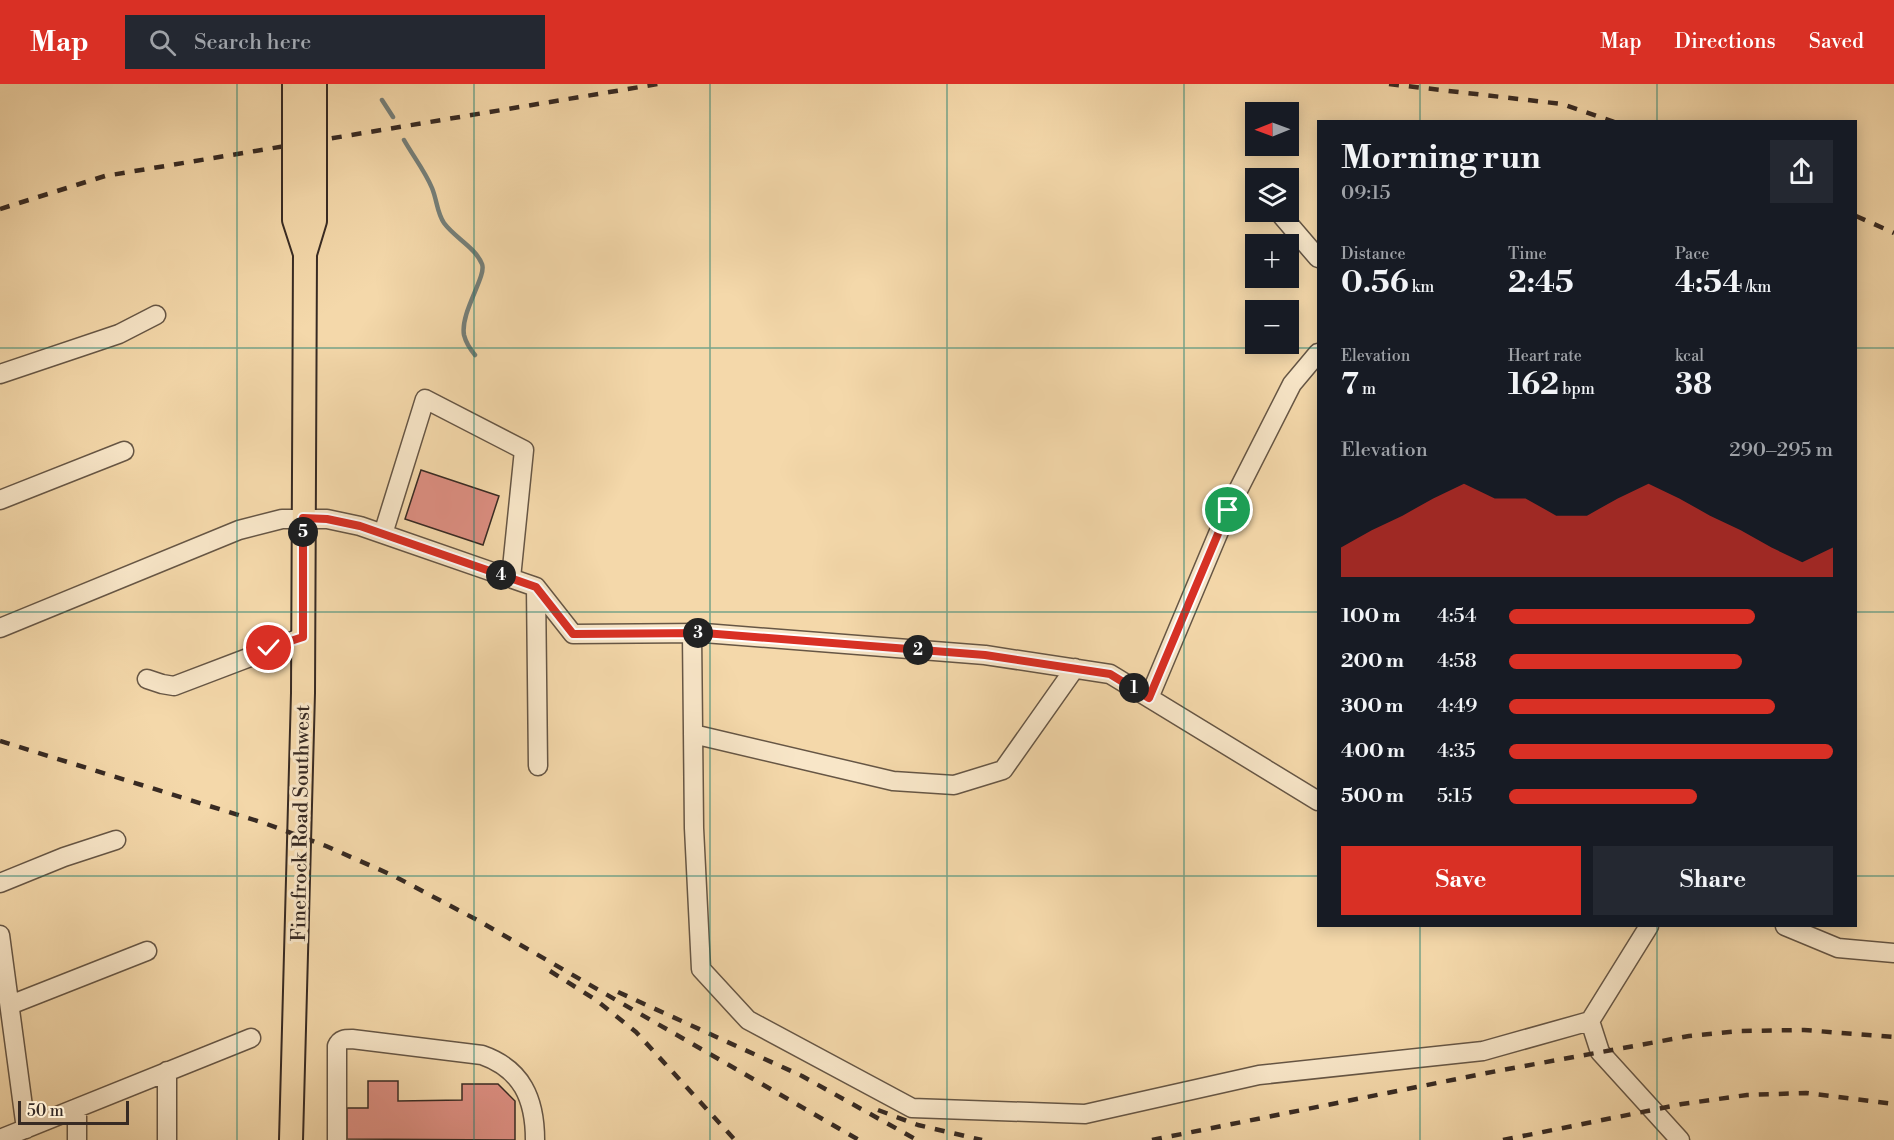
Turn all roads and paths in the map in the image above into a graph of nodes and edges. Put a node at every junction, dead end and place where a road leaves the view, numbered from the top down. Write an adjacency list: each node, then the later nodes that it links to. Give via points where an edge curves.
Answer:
1 (294, 84): 3 (main road, Finefrock Road Southwest, bridge)
2 (315, 84): 3 (main road, Finefrock Road Southwest, bridge)
3 (305, 207): 11 (main road, Finefrock Road Southwest, via 294,220 305,254)
4 (1287, 222): 5 (street)
5 (1317, 257)
6 (156, 315): 8 (street, via 118,334)
7 (1317, 354): 20 (street, via 1292,384 1228,510)
8 (0, 374)
9 (124, 451): 10 (street)
10 (0, 500)
11 (303, 518): 12 (street, via 338,521); 15 (street, via 239,530); 17 (main road, Finefrock Road Southwest)
12 (383, 534): 13 (street); 13 (street, via 425,399 524,450)
13 (511, 578): 14 (street)
14 (536, 587): 16 (street, via 573,634); 22 (street)
15 (0, 628)
16 (692, 633): 18 (street, via 985,655); 21 (street)
17 (303, 637): 19 (street, via 174,686); 40 (main road, Finefrock Road Southwest)
18 (1075, 669): 20 (street, via 1110,674); 21 (street, via 1003,770 954,785 893,781)
19 (147, 678)
20 (1149, 698): 23 (street)
21 (693, 734): 32 (street, via 701,969 748,1020 912,1108 1085,1114 1259,1075 1483,1051)
22 (538, 766)
23 (1317, 800)
24 (116, 840): 25 (street)
25 (0, 883)
26 (1648, 927): 32 (street)
27 (1787, 927): 30 (street, via 1838,948)
28 (0, 935): 31 (street)
29 (147, 951): 31 (street)
30 (1894, 953)
31 (10, 1005): 36 (street)
32 (1590, 1021): 43 (street, via 1599,1052)
33 (251, 1038): 34 (street)
34 (167, 1071): 35 (street); 39 (street)
35 (77, 1108): 36 (street); 38 (street)
36 (26, 1129): 37 (street)
37 (0, 1139)
38 (77, 1140)
39 (167, 1140)
40 (291, 1140)
41 (337, 1140): 42 (street, via 337,1046 343,1039 482,1055 498,1061 527,1093 535,1120)
42 (535, 1140)
43 (1680, 1140)

